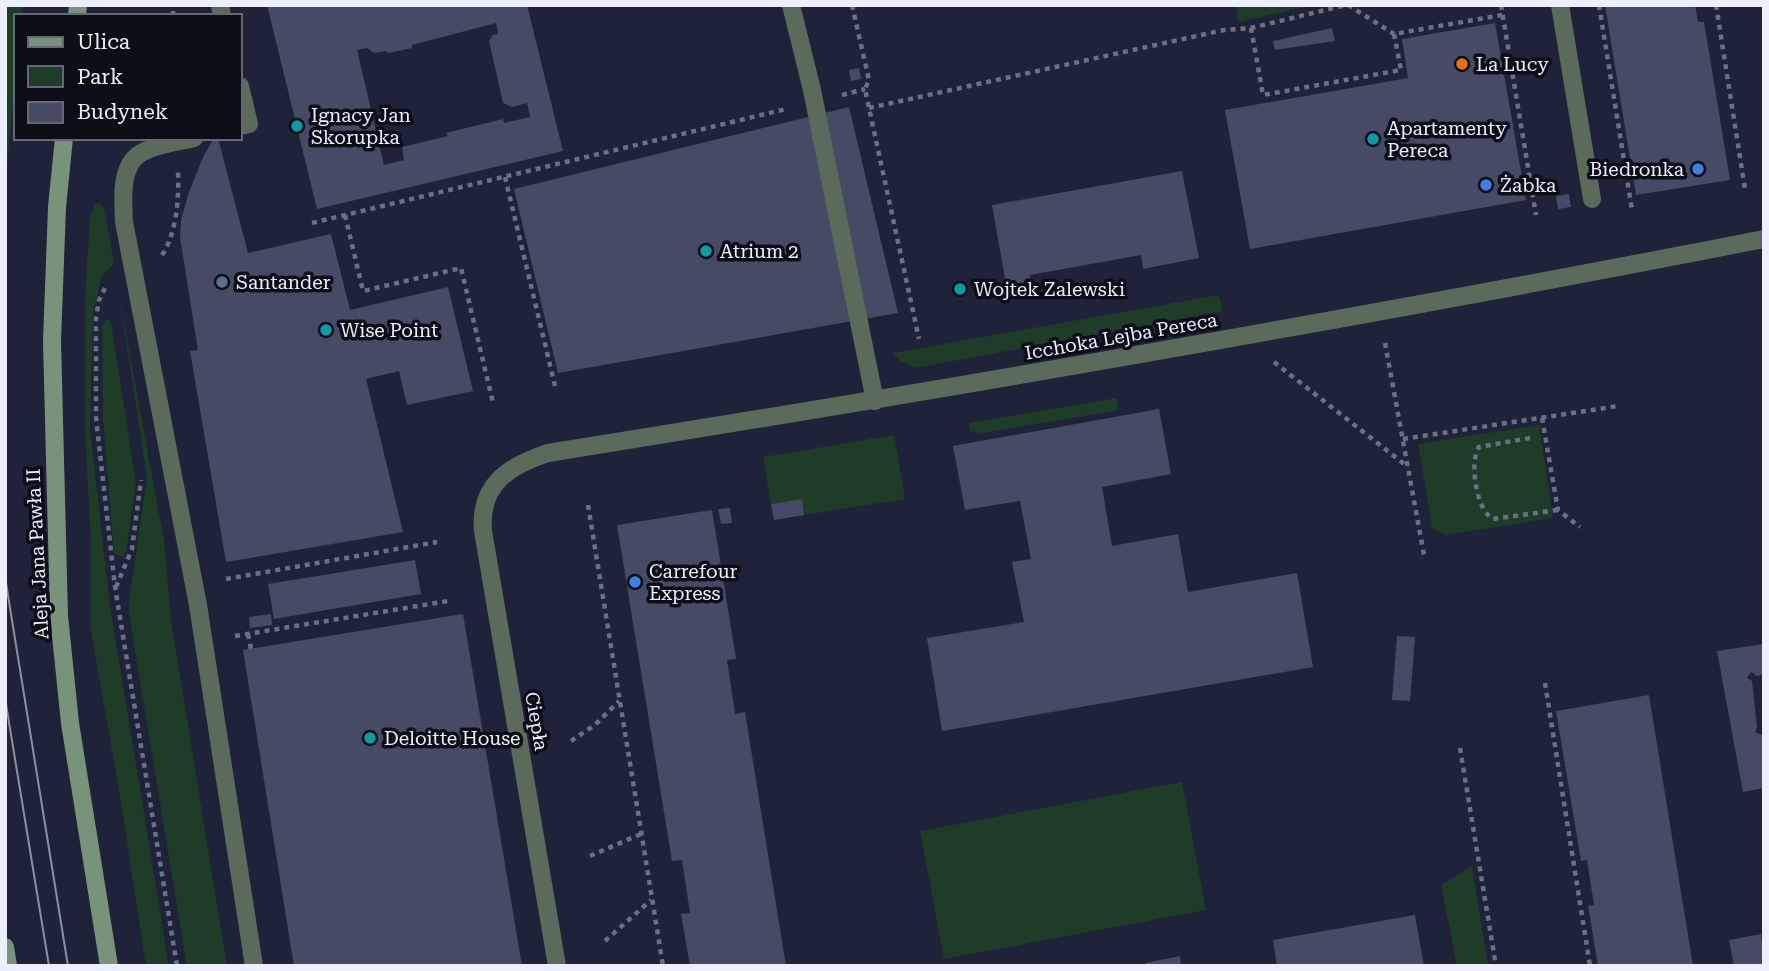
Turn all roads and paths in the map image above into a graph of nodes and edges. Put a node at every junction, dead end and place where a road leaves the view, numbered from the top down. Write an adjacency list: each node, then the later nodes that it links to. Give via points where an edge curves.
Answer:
1 (791, 5): 13 (street)
2 (852, 5): 11 (path, via 869,80)
3 (1347, 5): 9 (path); 10 (path)
4 (1501, 5): 8 (path)
5 (1560, 5): 21 (street)
6 (1599, 5): 22 (path)
7 (1716, 5): 20 (path)
8 (1502, 15): 10 (path); 24 (path)
9 (1251, 28): 10 (path, via 1263,95 1401,70); 14 (path, via 1224,30)
10 (1394, 34)
11 (865, 89): 13 (path); 14 (path)
12 (242, 94): 15 (street, via 249,124)
13 (814, 102): 19 (path); 33 (street)
14 (869, 108): 29 (path)
15 (242, 126)
16 (64, 140): 63 (main road, Aleja Jana Pawła II, via 52,341 59,616 71,733)
17 (186, 140): 65 (street, via 134,158 124,181 123,199 198,605)
18 (177, 163): 27 (path, via 179,185 167,246)
19 (505, 177): 23 (path); 32 (path)
20 (1745, 189)
21 (1592, 199)
22 (1632, 210)
23 (345, 215): 25 (path); 34 (path, via 363,291 461,268)
24 (1536, 215)
25 (312, 223)
26 (1764, 239): 33 (street, Icchoka Lejba Pereca)
27 (152, 261)
28 (112, 279): 48 (path, via 99,300 96,318 96,418)
29 (919, 339)
30 (1385, 343): 38 (path)
31 (1274, 362): 39 (path)
32 (556, 390)
33 (875, 401): 41 (street, Icchoka Lejba Pereca, via 548,453 515,466)
34 (493, 402)
35 (1618, 405): 36 (path)
36 (1542, 418): 38 (path); 43 (path)
37 (1530, 438): 43 (path, via 1479,447 1473,461 1481,507 1493,519)
38 (1403, 439): 39 (path)
39 (1408, 467): 46 (path)
40 (141, 479): 48 (path, via 132,549)
41 (494, 486): 66 (street, Ciepła, via 484,504 482,531)
42 (588, 505): 54 (path)
43 (1558, 510): 44 (path)
44 (1580, 527)
45 (437, 541): 47 (path)
46 (1424, 555)
47 (226, 579)
48 (115, 587): 64 (path)
49 (448, 601): 50 (path)
50 (248, 634): 51 (path); 52 (path)
51 (235, 636)
52 (251, 649)
53 (1545, 683): 69 (path)
54 (619, 700): 55 (path, via 595,726); 57 (path)
55 (571, 741)
56 (1460, 748): 68 (path)
57 (641, 834): 58 (path); 59 (path)
58 (590, 856)
59 (652, 900): 60 (path); 67 (path)
60 (605, 942)
61 (5, 947): 62 (main road)
62 (8, 966)
63 (109, 966)
64 (177, 966)
65 (254, 966)
66 (557, 966)
67 (663, 966)
68 (1496, 966)
69 (1590, 966)

